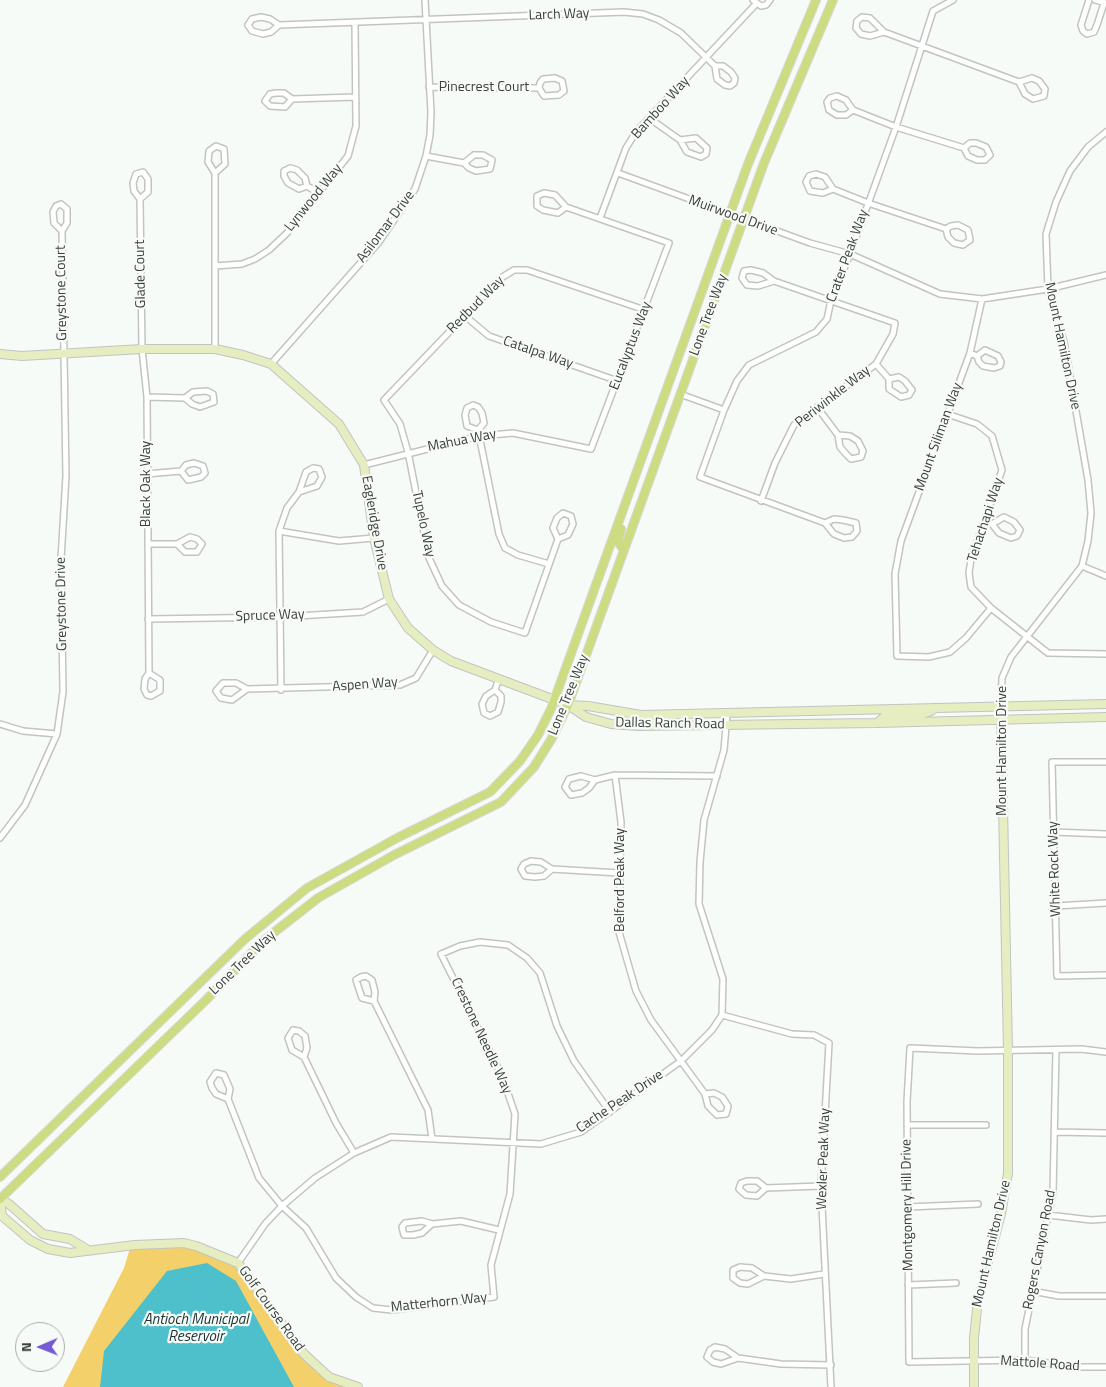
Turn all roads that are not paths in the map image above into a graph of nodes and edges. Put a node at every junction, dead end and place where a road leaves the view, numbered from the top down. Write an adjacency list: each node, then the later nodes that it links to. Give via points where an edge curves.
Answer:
1 (425, 0): 10 (street, Asilomar Drive)
2 (770, 0): 8 (street, via 766,5)
3 (816, 0): 38 (main road, Lone Tree Way)
4 (833, 0): 40 (main road, Lone Tree Way, via 764,163)
5 (953, 0): 14 (street, Crater Peak Way, via 933,11)
6 (1089, 0): 9 (street, via 1081,26 1088,34 1094,32 1098,25)
7 (1094, 0): 9 (street)
8 (755, 2): 15 (street, Bamboo Way)
9 (1105, 3)
10 (427, 20): 11 (street, Larch Way); 15 (street, Larch Way, via 624,12 643,14 681,32); 18 (street, Asilomar Drive)
11 (356, 24): 12 (street, Larch Way); 20 (street, Lynwood Way)
12 (279, 25): 12 (street, via 261,17 252,19 248,25 252,31 263,34)
13 (884, 32): 13 (street, via 870,18 862,17 857,21 856,28 862,34 870,36); 14 (street)
14 (921, 47): 17 (street); 24 (street, Crater Peak Way)
15 (706, 57): 16 (street, Larch Way); 23 (street, Bamboo Way)
16 (715, 66): 16 (street, via 717,80 725,85 734,84 731,72 724,66)
17 (1019, 82): 17 (street, via 1025,94 1032,99 1044,96 1044,89 1038,81 1032,78)
18 (429, 87): 19 (street, Pinecrest Court); 28 (street, Asilomar Drive, via 430,127)
19 (539, 88): 19 (street, Pinecrest Court, via 544,96 559,95 564,91 562,81 555,78 543,79)
20 (355, 97): 21 (street); 34 (street, Lynwood Way, via 356,126 348,156)
21 (292, 99): 21 (street, via 284,93 276,93 270,94 266,101 270,106 284,107)
22 (854, 110): 22 (street, via 846,100 837,96 827,102 829,110 837,115 846,115); 24 (street)
23 (649, 118): 26 (street); 30 (street, Bamboo Way, via 626,148)
24 (896, 127): 27 (street); 36 (street, Crater Peak Way)
25 (1106, 132): 47 (street, Mount Hamilton Drive, via 1088,147 1070,171 1056,202 1046,234)
26 (680, 140): 26 (street, via 687,152 702,157 706,154 707,148 696,138)
27 (964, 148): 27 (street, via 968,156 977,160 984,160 990,155 986,148 976,143)
28 (426, 156): 29 (street); 58 (street, Asilomar Drive, via 415,189 379,242)
29 (464, 162): 29 (street, via 476,171 485,171 492,165 492,160 483,154 474,155)
30 (618, 173): 38 (street, Muirwood Drive); 39 (street, Bamboo Way)
31 (215, 174): 31 (street, via 225,164 224,149 216,146 209,151 208,162); 44 (street)
32 (307, 186): 32 (street, via 305,178 297,170 290,168 284,171 288,184 299,189); 34 (street)
33 (832, 188): 33 (street, via 825,177 816,174 809,176 806,182 810,191 823,193); 36 (street)
34 (317, 192): 44 (street, Lynwood Way, via 287,233 270,250 242,264)
35 (140, 199): 35 (street, Glade Court, via 148,192 148,179 143,172 136,174 133,183 134,192); 52 (street, Glade Court)
36 (868, 203): 41 (street); 43 (street, Crater Peak Way)
37 (566, 207): 37 (street, via 555,195 544,193 537,196 537,206 543,210 558,212); 39 (street)
38 (730, 214): 40 (street, Muirwood Drive); 75 (main road, Lone Tree Way)
39 (600, 218): 50 (street, Eucalyptus Way, via 669,243)
40 (744, 220): 43 (street, Muirwood Drive); 62 (main road, Lone Tree Way)
41 (946, 229): 41 (street, via 954,242 963,245 970,240 968,230 958,225)
42 (62, 231): 42 (street, Greystone Court, via 67,223 67,209 61,204 53,212 54,223); 56 (street, Greystone Court)
43 (850, 254): 48 (street, Muirwood Drive, via 940,294); 49 (street, Crater Peak Way)
44 (215, 266): 53 (street)
45 (1106, 275): 47 (street, Muirwood Drive)
46 (774, 281): 46 (street, via 751,270 744,271 742,278 748,285 758,286); 49 (street)
47 (1048, 289): 48 (street, Muirwood Drive); 88 (street, Mount Hamilton Drive, via 1064,342 1088,480 1091,513)
48 (982, 299): 54 (street, Mount Siliman Way)
49 (831, 300): 59 (street, Periwinkle Way, via 895,323 893,334); 66 (street, Crater Peak Way, via 827,319 816,332 749,365)
50 (645, 310): 51 (street, Redbud Way, via 527,270 514,270 501,278); 61 (street, Eucalyptus Way)
51 (465, 316): 61 (street, Catalpa Way, via 489,336); 71 (street, Redbud Way, via 384,400 400,424)
52 (142, 349): 53 (street, Eagleridge Drive); 56 (street, Eagleridge Drive); 63 (street, Black Oak Way)
53 (215, 349): 58 (street, Eagleridge Drive)
54 (970, 353): 57 (street); 67 (street, Mount Siliman Way)
55 (0, 354): 56 (street, Eagleridge Drive)
56 (63, 354): 113 (street, Greystone Drive, via 66,476 61,559 63,692)
57 (977, 356): 57 (street, via 983,366 1000,366 998,356 986,350)
58 (271, 364): 72 (street, Eagleridge Drive, via 339,424)
59 (876, 364): 60 (street); 65 (street, Periwinkle Way)
60 (889, 378): 60 (street, via 889,389 897,395 901,397 912,390 899,377)
61 (618, 381): 70 (street, Eucalyptus Way)
62 (680, 394): 66 (street); 86 (main road, Lone Tree Way)
63 (147, 398): 64 (street); 74 (street, Black Oak Way)
64 (185, 398): 64 (street, via 200,407 214,402 214,394 207,391 193,392)
65 (817, 407): 69 (street); 77 (street, Periwinkle Way, via 794,424)
66 (724, 410): 77 (street, Crater Peak Way, via 700,477)
67 (947, 414): 78 (street, Tehachapi Way, via 977,424 992,436 1002,470); 91 (street, Mount Siliman Way, via 901,541 895,574 897,656 929,657 950,652)
68 (479, 433): 68 (street, via 484,422 478,407 473,405 467,408 467,426); 70 (street, Mahua Way, via 513,433); 71 (street, Mahua Way); 87 (street, via 498,534 505,548)
69 (838, 434): 69 (street, via 840,447 846,454 851,459 861,458 863,451 858,441)
70 (591, 449)
71 (408, 452): 72 (street, Mahua Way); 87 (street, Tupelo Way, via 429,558 442,586 459,605 491,622 525,633)
72 (364, 465): 82 (street, Eagleridge Drive)
73 (181, 471): 73 (street, via 188,480 205,473 203,466 194,463); 74 (street)
74 (146, 474): 84 (street, Black Oak Way)
75 (631, 489): 86 (main road, via 632,499 619,537); 102 (main road, Lone Tree Way)
76 (299, 492): 76 (street, via 317,486 322,477 319,469 306,472); 81 (street, via 286,508)
77 (761, 501): 79 (street)
78 (986, 522): 80 (street); 91 (street, Tehachapi Way, via 971,559 969,573 971,587)
79 (825, 523): 79 (street, via 834,534 844,538 852,538 857,531 856,523 834,519)
80 (992, 524): 80 (street, via 999,534 1011,538 1020,530 1004,517)
81 (279, 531): 82 (street, via 339,541); 92 (street)
82 (374, 538): 90 (street, Eagleridge Drive)
83 (558, 539): 83 (street, via 568,535 573,524 571,516 563,513 553,528); 87 (street)
84 (148, 544): 85 (street); 93 (street, Black Oak Way)
85 (177, 544)
86 (624, 550): 104 (main road, Lone Tree Way)
87 (549, 564)
88 (1082, 566): 89 (street); 94 (street, Mount Hamilton Drive)
89 (1106, 576)
90 (388, 599): 92 (street, Spruce Way, via 363,612); 95 (street, Eagleridge Drive, via 408,628)
91 (991, 608): 94 (street, Tehachapi Way)
92 (281, 617): 93 (street, Spruce Way); 100 (street)
93 (148, 619): 97 (street, Black Oak Way)
94 (1028, 637): 96 (street, Tehachapi Way, via 1048,653); 106 (street, Mount Hamilton Drive, via 1011,657 1002,678)
95 (433, 650): 98 (street, Eagleridge Drive, via 451,661); 100 (street, Aspen Way, via 416,678 400,685)
96 (1106, 654)
97 (149, 672): 97 (street, Black Oak Way, via 144,689 151,696 160,690 160,680)
98 (499, 678): 101 (street); 102 (street, Eagleridge Drive)
99 (247, 690): 99 (street, via 236,684 223,683 216,692 220,698 232,700); 100 (street, Aspen Way)
100 (281, 690)
101 (495, 690): 101 (street, via 486,696 482,704 484,713 490,716 498,712 501,702 501,696)
102 (554, 700): 104 (street, Eagleridge Drive); 143 (main road, Lone Tree Way, via 538,735 520,762 490,792 307,888 245,939)
103 (1106, 704): 106 (street, Dallas Ranch Road)
104 (568, 705): 107 (street, Dallas Ranch Road, via 641,715); 112 (street, Dallas Ranch Road, via 586,717 611,724); 146 (main road, Lone Tree Way, via 534,767 501,802 394,855 318,898 263,941)
105 (937, 708): 106 (street, Dallas Ranch Road); 107 (street, Dallas Ranch Road); 110 (street, via 920,715 884,717)
106 (1001, 708): 109 (street, Mount Hamilton Drive)
107 (727, 714): 112 (street)
108 (1106, 717): 109 (street, Dallas Ranch Road)
109 (1001, 718): 110 (street, Dallas Ranch Road); 129 (street, Mount Hamilton Drive)
110 (877, 723): 112 (street, Dallas Ranch Road)
111 (0, 724): 113 (street, via 23,731)
112 (727, 724): 116 (street)
113 (57, 734): 120 (street, Greystone Drive, via 24,805)
114 (1106, 762): 118 (street, White Rock Way, via 1052,762)
115 (615, 775): 116 (street); 117 (street); 122 (street, Belford Peak Way, via 620,822)
116 (717, 776): 127 (street, via 704,820 698,904 723,979)
117 (595, 780): 117 (street, via 581,776 569,779 565,787 571,795 582,793)
118 (1054, 832): 119 (street); 124 (street, White Rock Way)
119 (1106, 834)
120 (0, 838)
121 (552, 870): 121 (street, via 541,862 530,861 521,869 525,876 536,877); 122 (street)
122 (619, 873): 132 (street, Belford Peak Way, via 619,932 636,991 651,1020)
123 (1106, 904): 124 (street)
124 (1056, 906): 125 (street, White Rock Way, via 1057,976)
125 (1106, 975)
126 (374, 1001): 126 (street, via 372,980 366,976 356,980 362,998); 140 (street, via 428,1110)
127 (722, 1015): 132 (street, Cache Peak Drive, via 712,1030); 144 (street, Wexler Peak Way, via 792,1034 814,1035 829,1044)
128 (1056, 1050): 129 (street); 130 (street); 138 (street, Rogers Canyon Road)
129 (1008, 1051): 136 (street, Montgomery Hill Drive, via 910,1048); 165 (street, Mount Hamilton Drive, via 1008,1173 1001,1214 978,1300)
130 (1106, 1052)
131 (304, 1057): 131 (street, via 307,1048 304,1036 293,1030 288,1038 292,1050); 142 (street)
132 (680, 1061): 133 (street, Belford Peak Way); 135 (street, Cache Peak Drive)
133 (706, 1094): 133 (street, Belford Peak Way, via 708,1106 717,1115 726,1114 728,1106 722,1097)
134 (228, 1098): 134 (street, Matterhorn Way, via 230,1089 224,1075 216,1073 210,1082 212,1088 216,1094); 148 (street, Matterhorn Way, via 259,1178)
135 (610, 1112): 141 (street, Cache Peak Drive, via 581,1132 541,1144); 141 (street, Crestone Needle Way, via 574,1060 557,1026 540,973 527,958 508,945 480,942 460,946 442,954 502,1076 516,1114)
136 (907, 1125): 137 (street); 149 (street, Montgomery Hill Drive)
137 (986, 1125)
138 (1055, 1132): 139 (street); 150 (street, Rogers Canyon Road, via 1053,1192)
139 (1106, 1133)
140 (432, 1138): 141 (street, Cache Peak Drive); 142 (street, Cache Peak Drive, via 391,1137)
141 (514, 1143): 153 (street, Crestone Needle Way, via 510,1194)
142 (354, 1153): 148 (street, Cache Peak Drive, via 315,1178)
143 (0, 1177)
144 (821, 1186): 145 (street); 156 (street, Wexler Peak Way)
145 (766, 1188): 145 (street, via 757,1181 747,1181 741,1183 739,1189 746,1195 757,1196)
146 (0, 1199): 154 (street, via 43,1234 70,1239); 154 (street, Golf Course Road, via 2,1216 30,1240 56,1250)
147 (978, 1204): 149 (street)
148 (282, 1206): 155 (street, Cache Peak Drive); 162 (street, Matterhorn Way, via 306,1228 336,1278 373,1308 392,1310)
149 (908, 1207): 159 (street, Montgomery Hill Drive)
150 (1048, 1215): 151 (street); 160 (street, Rogers Canyon Road)
151 (1106, 1219)
152 (432, 1224): 152 (street, via 422,1221 406,1223 402,1227 404,1235 413,1236); 153 (street, via 461,1221)
153 (499, 1230): 162 (street, Crestone Needle Way, via 491,1265)
154 (88, 1250): 155 (street, Golf Course Road, via 184,1243)
155 (238, 1263): 169 (street, Golf Course Road, via 303,1353 330,1377)
156 (824, 1274): 157 (street, via 791,1279); 167 (street, Wexler Peak Way)
157 (764, 1276): 157 (street, via 752,1268 733,1270 733,1278 740,1283 748,1284)
158 (956, 1283): 159 (street)
159 (908, 1285): 166 (street, Montgomery Hill Drive)
160 (1032, 1291): 161 (street, via 1059,1296); 164 (street, Rogers Canyon Road, via 1025,1329)
161 (1106, 1296)
162 (494, 1297)
163 (738, 1358): 163 (street, via 725,1349 715,1347 708,1357 722,1364); 167 (street, via 781,1364)
164 (1025, 1360): 165 (street, Mattole Road); 168 (street, Mattole Road)
165 (974, 1361): 166 (street, Mattole Road); 171 (street, Mount Hamilton Drive)
166 (909, 1362)
167 (830, 1365): 170 (street, Wexler Peak Way)
168 (1106, 1367)
169 (358, 1387)
170 (831, 1387)
171 (974, 1387)

